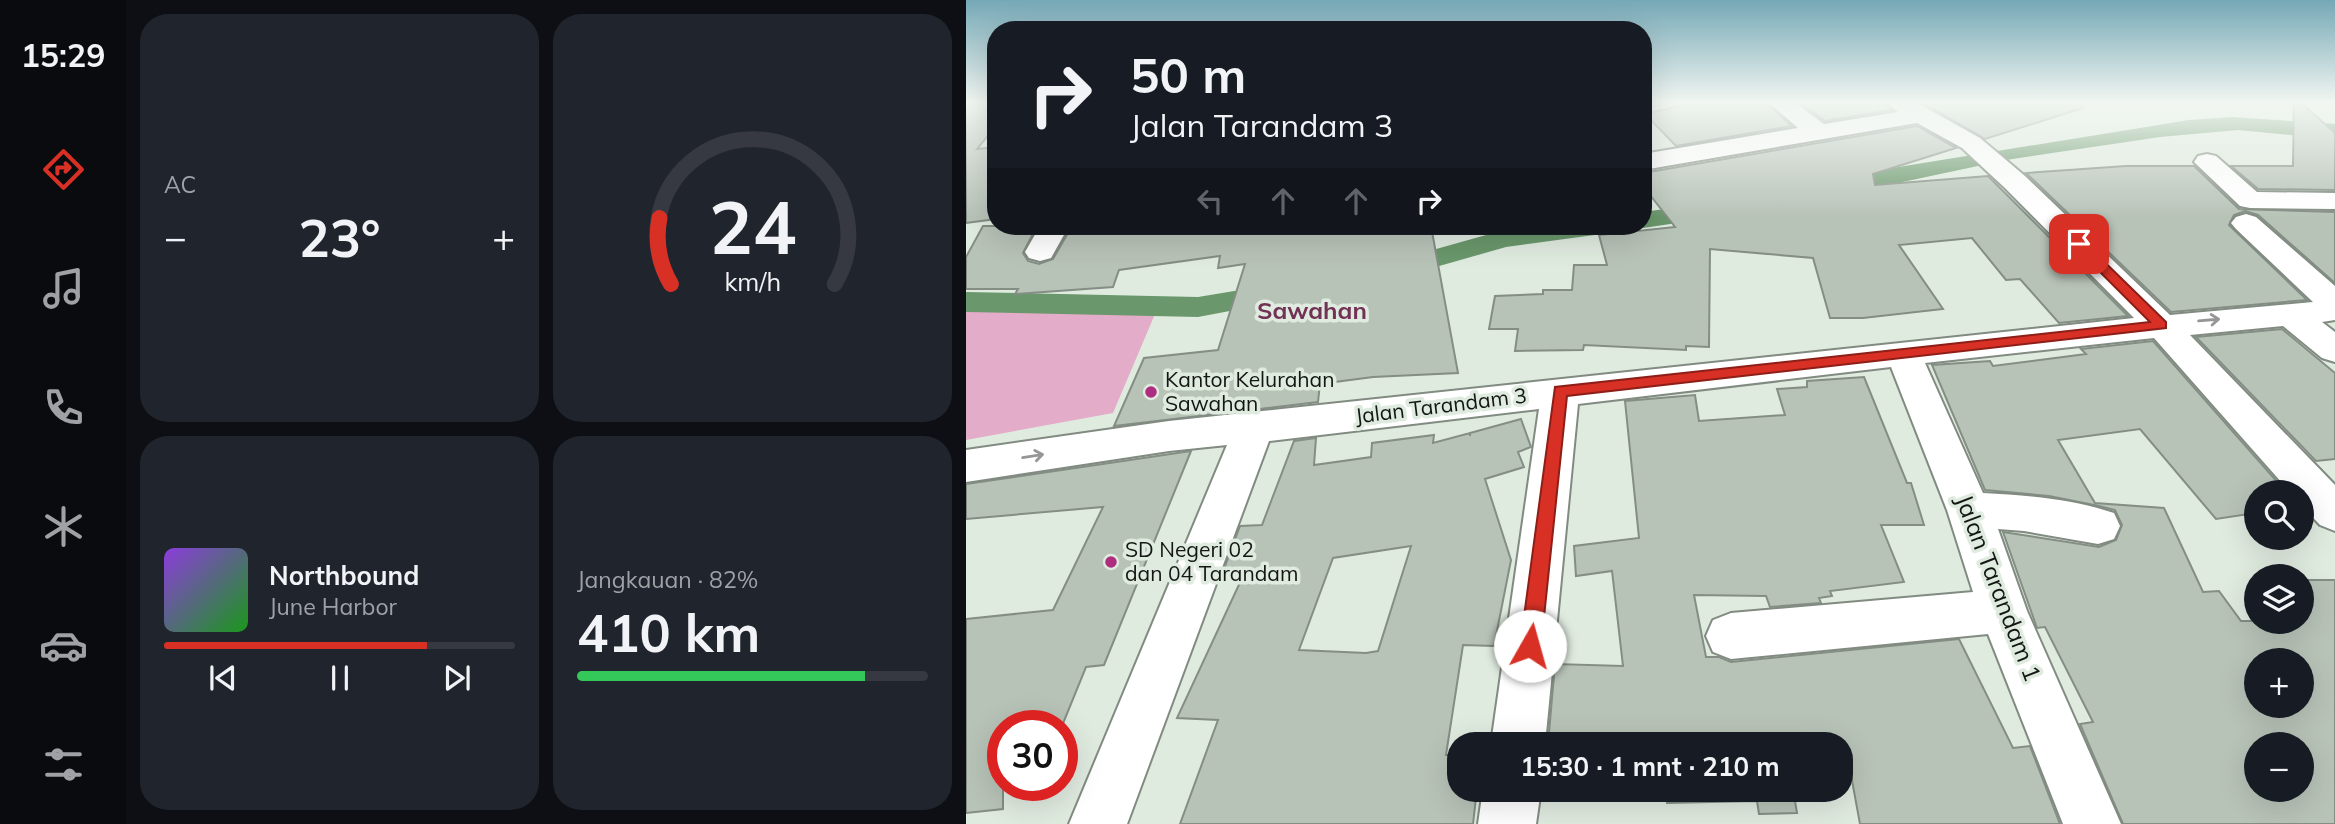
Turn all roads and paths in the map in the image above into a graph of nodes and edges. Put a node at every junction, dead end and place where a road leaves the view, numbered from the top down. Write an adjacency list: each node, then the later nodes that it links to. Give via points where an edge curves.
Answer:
1 (1781, 139): 3 (street)
2 (1965, 139): 12 (street)
3 (1652, 161)
4 (2207, 162): 5 (street, via 2250,200)
5 (2335, 201)
6 (2246, 223): 9 (street)
7 (1049, 235): 8 (street)
8 (1040, 252)
9 (2335, 304)
10 (2335, 310): 11 (street, Jalan Tarandam 3)
11 (2289, 313): 12 (street, Jalan Tarandam 3, one-way to 11); 13 (street)
12 (2161, 325): 14 (street, Jalan Tarandam 3); 19 (street)
13 (2335, 350)
14 (1903, 353): 15 (street, Jalan Tarandam 3); 18 (street, Jalan Tarandam 1)
15 (1560, 391): 16 (street, Jalan Tarandam 3); 23 (street)
16 (1254, 428): 17 (street, Jalan Tarandam 3, one-way to 16); 25 (street)
17 (966, 466)
18 (1969, 510): 20 (street, via 2024,513); 21 (street, Jalan Tarandam 1)
19 (2335, 513)
20 (2098, 526)
21 (2003, 611): 22 (street); 27 (street, Jalan Tarandam 1)
22 (1731, 636)
23 (1519, 732)
24 (1510, 802): 26 (street)
25 (1098, 824)
26 (1507, 824)
27 (2092, 824)

